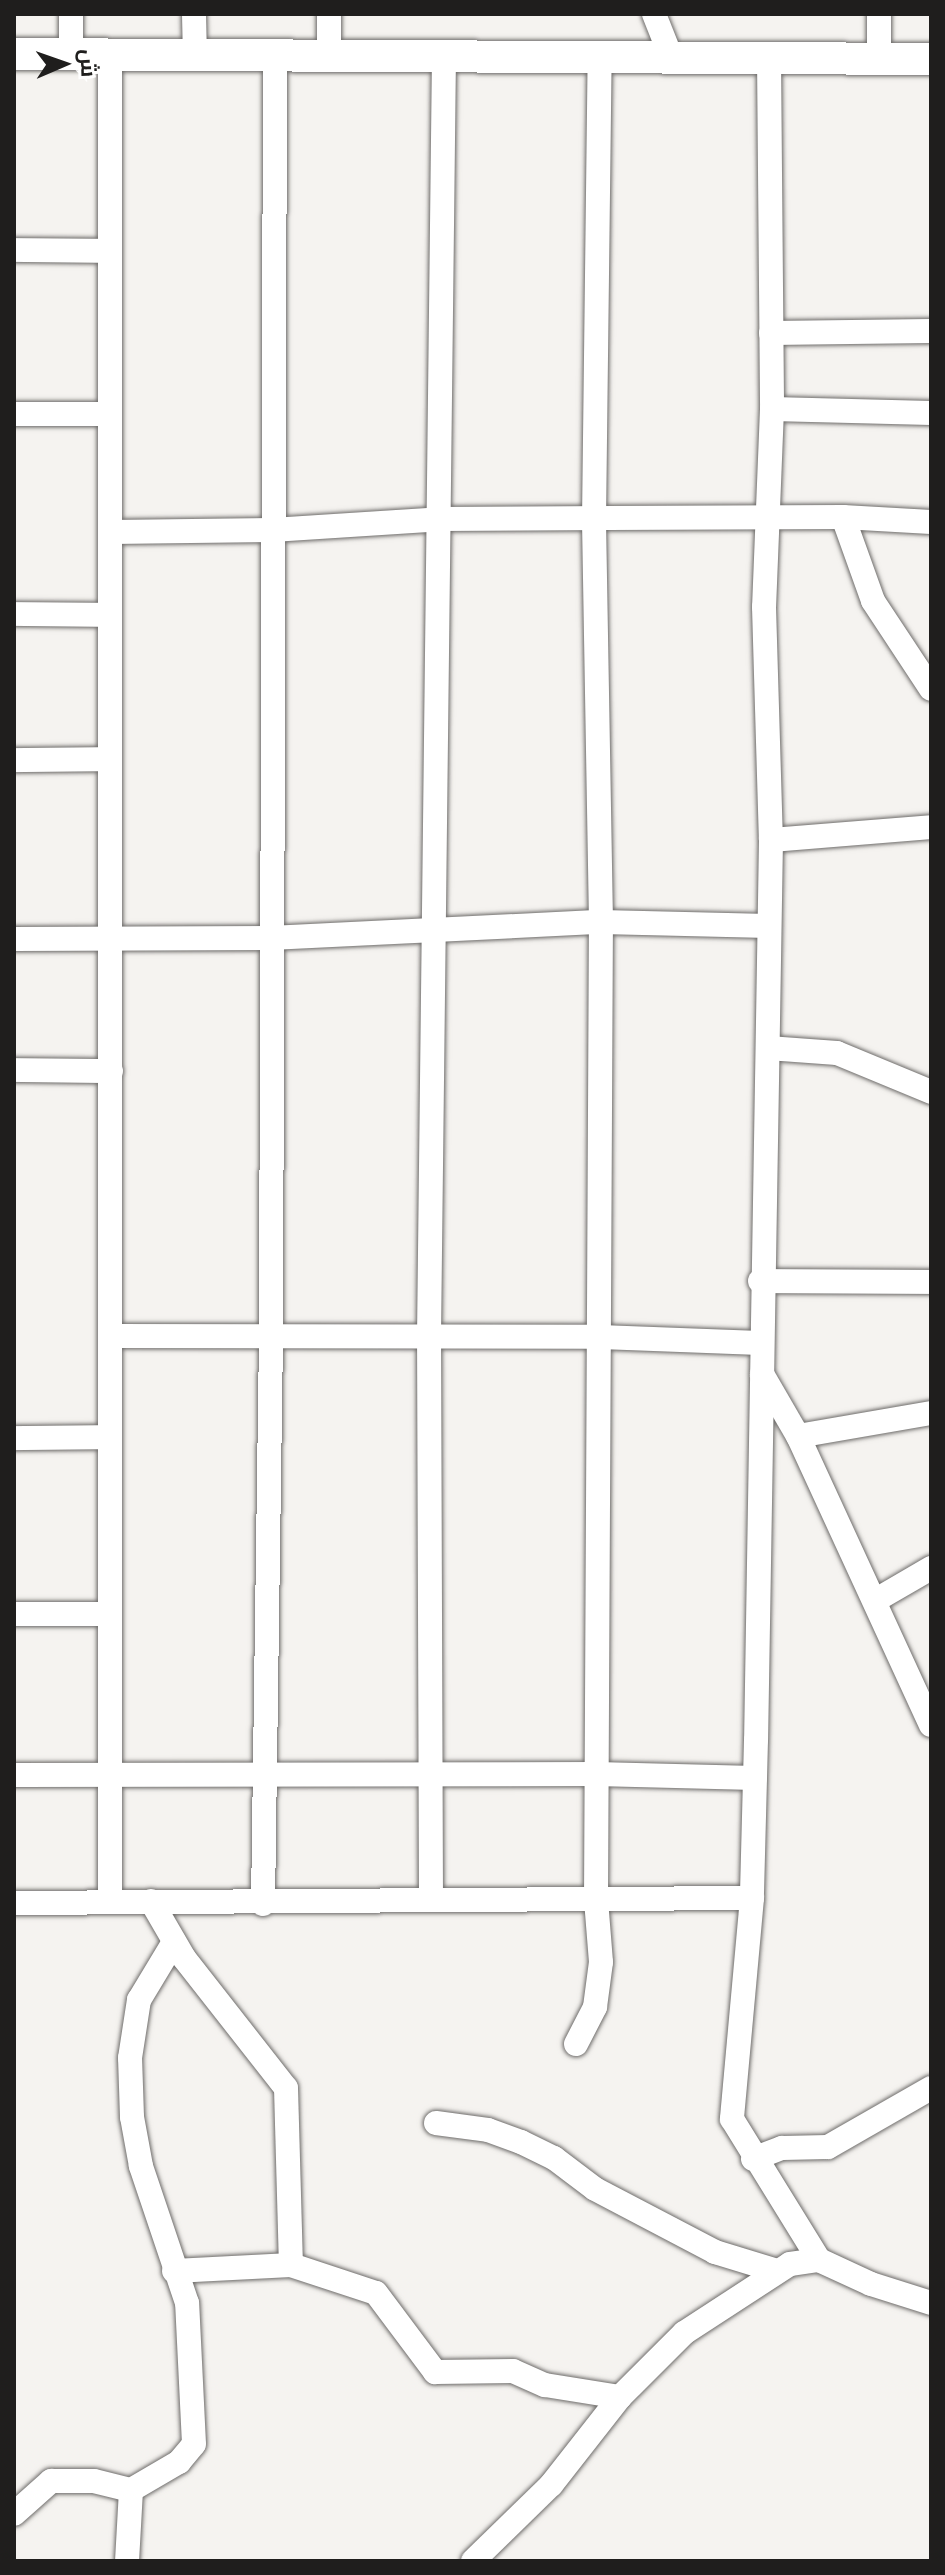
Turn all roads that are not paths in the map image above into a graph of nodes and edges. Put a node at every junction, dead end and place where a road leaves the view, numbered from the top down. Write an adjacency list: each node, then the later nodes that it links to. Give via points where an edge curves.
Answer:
1 (71, 14): 8 (street)
2 (194, 14): 10 (street)
3 (329, 14): 12 (street)
4 (654, 14): 14 (street)
5 (879, 14): 16 (street)
6 (14, 54): 8 (main road)
7 (110, 55): 8 (main road); 10 (main road); 19 (street)
8 (71, 56)
9 (444, 56): 12 (main road); 13 (main road); 27 (street)
10 (195, 57): 11 (main road)
11 (275, 57): 12 (main road); 31 (street)
12 (329, 57)
13 (600, 57): 14 (main road); 28 (street)
14 (671, 57): 15 (main road)
15 (769, 57): 16 (main road); 21 (street)
16 (879, 59): 17 (main road)
17 (931, 59)
18 (14, 250): 19 (street)
19 (109, 251): 25 (street)
20 (931, 331): 21 (street)
21 (771, 333): 22 (street)
22 (772, 409): 23 (street); 29 (street)
23 (931, 413)
24 (14, 414): 25 (street)
25 (109, 414): 32 (street)
26 (843, 517): 29 (street); 30 (street); 35 (street, via 873,601)
27 (440, 519): 28 (street); 31 (street); 42 (street)
28 (594, 520): 29 (street); 40 (street)
29 (764, 521): 39 (street)
30 (931, 522)
31 (272, 530): 32 (street); 43 (street)
32 (111, 532): 34 (street)
33 (14, 614): 34 (street)
34 (109, 615): 36 (street)
35 (931, 689)
36 (109, 759): 37 (street); 45 (street)
37 (14, 760)
38 (931, 827): 39 (street)
39 (771, 840): 41 (street)
40 (601, 922): 41 (street); 42 (street); 55 (street)
41 (769, 926): 46 (street)
42 (434, 930): 43 (street); 54 (street)
43 (270, 938): 45 (street); 52 (street)
44 (14, 939): 45 (street)
45 (114, 939): 48 (street)
46 (768, 1048): 49 (street, via 846,1056); 50 (street)
47 (14, 1070): 48 (street)
48 (111, 1071): 53 (street)
49 (931, 1092)
50 (760, 1281): 51 (street); 56 (street)
51 (931, 1282)
52 (271, 1335): 53 (street); 54 (street); 68 (street)
53 (110, 1336): 60 (street)
54 (429, 1337): 55 (street); 71 (street)
55 (597, 1337): 56 (street); 69 (street)
56 (760, 1343): 57 (street)
57 (762, 1374): 59 (street); 73 (street)
58 (931, 1413): 59 (street)
59 (798, 1436): 63 (street)
60 (108, 1437): 61 (street); 65 (street)
61 (14, 1438)
62 (931, 1568): 63 (street)
63 (876, 1600): 66 (street)
64 (14, 1614): 65 (street)
65 (108, 1614): 72 (street)
66 (922, 1679): 67 (street)
67 (931, 1725)
68 (263, 1772): 71 (street); 72 (street); 80 (street)
69 (596, 1774): 71 (street); 73 (street); 76 (street)
70 (14, 1775): 72 (street)
71 (428, 1775): 75 (street)
72 (107, 1776): 77 (street)
73 (755, 1778): 74 (street)
74 (752, 1898): 76 (street); 85 (street, via 732,2119)
75 (431, 1899): 76 (street); 80 (street)
76 (596, 1900): 82 (street, via 600,1981 595,2007)
77 (110, 1901): 78 (street); 79 (street)
78 (151, 1901): 80 (street); 81 (street)
79 (14, 1903)
80 (263, 1904)
81 (174, 1942): 87 (street, via 286,2088); 88 (street, via 139,2000 130,2058 141,2166)
82 (576, 2044)
83 (931, 2088): 85 (street, via 828,2147 782,2148)
84 (436, 2123): 89 (street, via 488,2130 521,2142 554,2158 595,2189 715,2252)
85 (753, 2159): 86 (street)
86 (819, 2260): 89 (street); 90 (street)
87 (291, 2265): 88 (street); 91 (street, via 376,2293 435,2372 513,2371 545,2385)
88 (174, 2271): 92 (street, via 187,2303 194,2444 179,2462)
89 (777, 2271): 91 (street, via 684,2333)
90 (931, 2303)
91 (620, 2397): 95 (street, via 551,2485)
92 (131, 2490): 93 (street, via 94,2481 51,2481); 94 (street)
93 (14, 2514)
94 (127, 2561)
95 (473, 2561)

